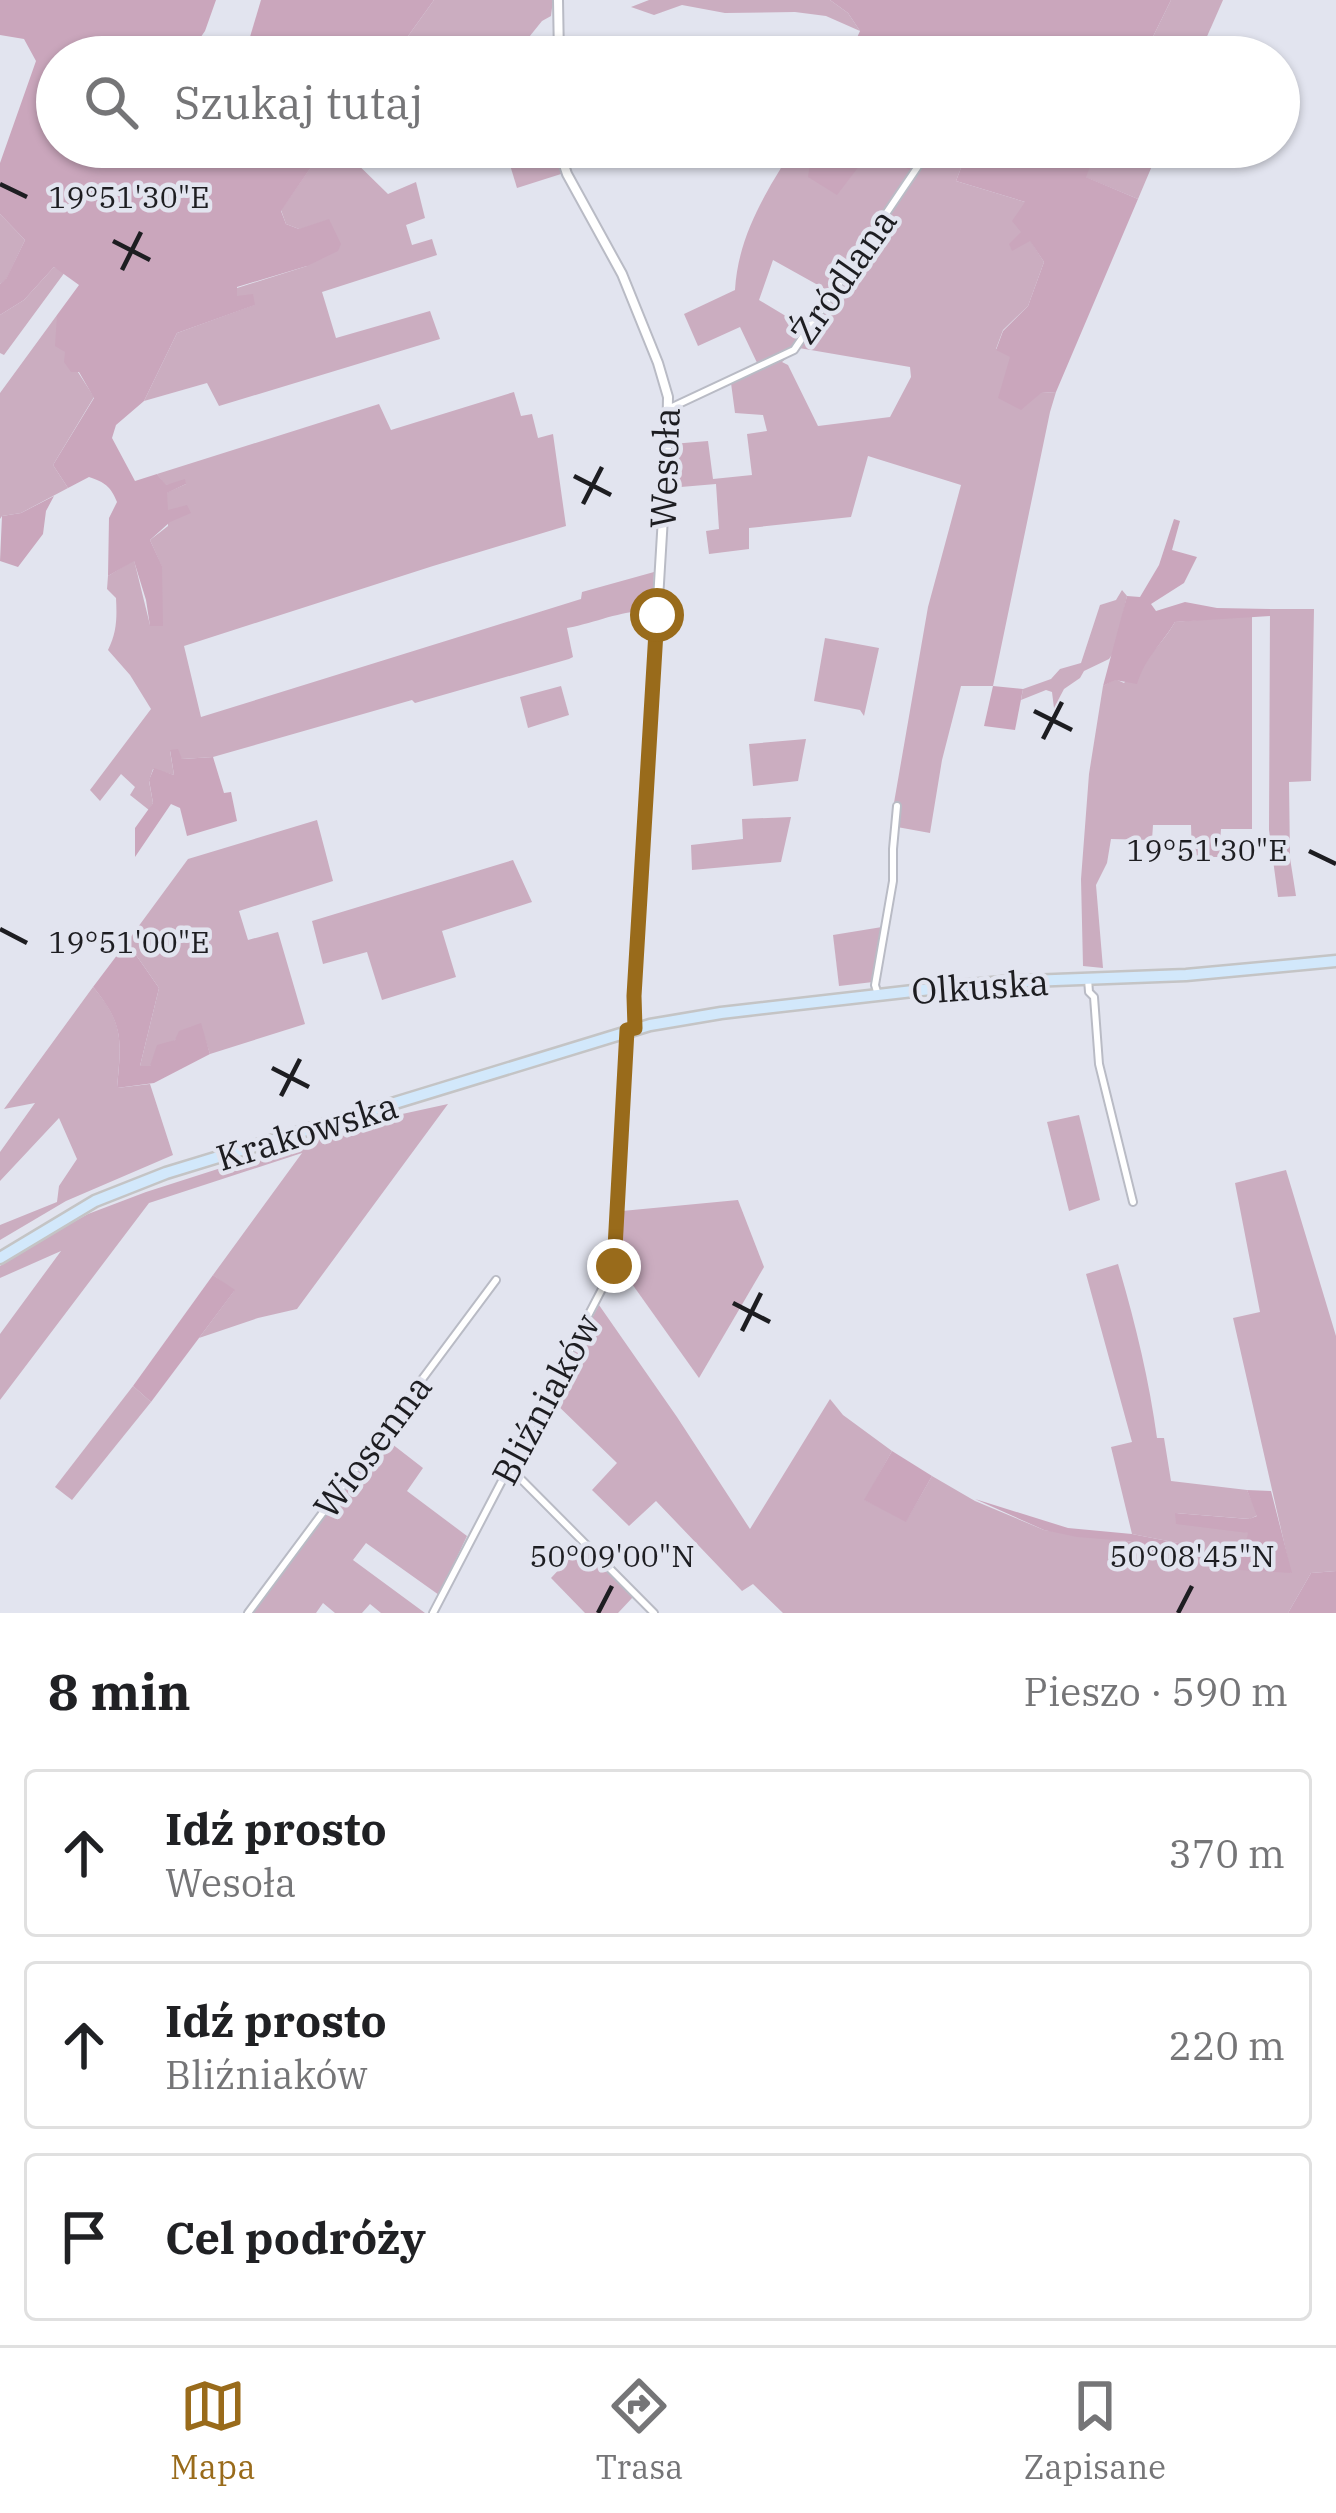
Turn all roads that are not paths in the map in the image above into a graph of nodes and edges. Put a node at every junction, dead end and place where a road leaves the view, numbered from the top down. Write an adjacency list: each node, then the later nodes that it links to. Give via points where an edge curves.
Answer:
1 (558, 0): 2 (street)
2 (559, 36)
3 (565, 168): 5 (street, Wesoła, via 622,275)
4 (917, 168): 5 (street, Źródlana, via 794,350)
5 (668, 409): 10 (street, Wesoła)
6 (897, 806): 9 (street)
7 (1336, 961): 8 (main road, Olkuska)
8 (1088, 979): 9 (main road, Olkuska); 11 (street, via 1099,1064)
9 (878, 995): 10 (main road, Olkuska)
10 (631, 1029): 12 (main road, Krakowska, via 166,1173 95,1201); 14 (street, Bliźniaków, via 614,1266)
11 (1133, 1202)
12 (0, 1258)
13 (496, 1280): 15 (street, Wiosenna)
14 (509, 1467): 16 (street, Bliźniaków); 17 (street)
15 (248, 1613)
16 (434, 1613)
17 (654, 1613)

